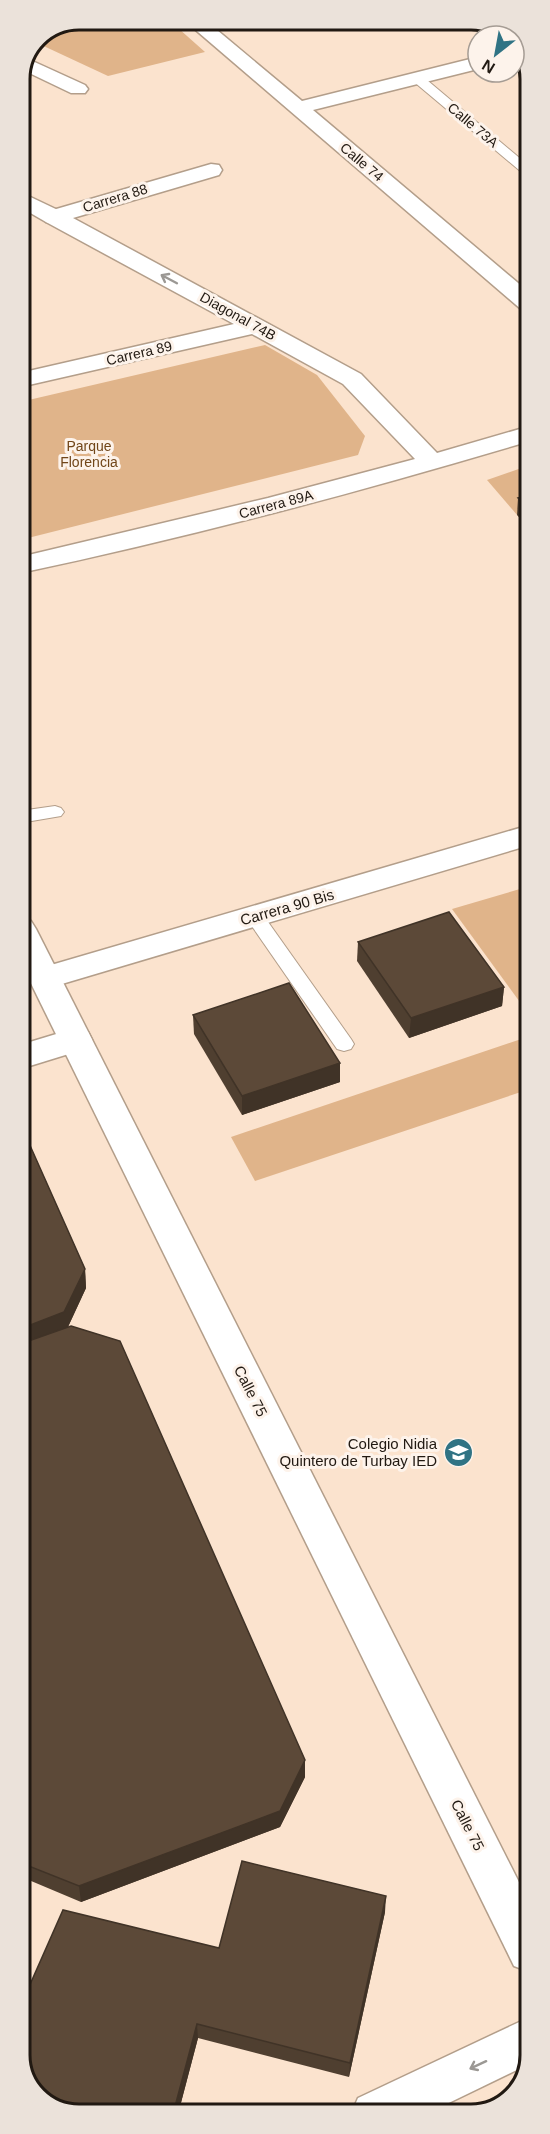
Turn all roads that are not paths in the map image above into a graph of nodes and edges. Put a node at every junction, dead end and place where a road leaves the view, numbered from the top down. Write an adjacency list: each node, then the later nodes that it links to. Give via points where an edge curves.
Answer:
1 (206, 30): 6 (street, Calle 74)
2 (466, 66): 4 (street)
3 (32, 67): 5 (street)
4 (417, 78): 6 (street); 7 (lane, Calle 73A)
5 (78, 89)
6 (298, 108): 13 (street, Calle 74)
7 (520, 164)
8 (211, 170): 10 (street, Carrera 88)
9 (30, 204): 10 (street, Diagonal 74B)
10 (54, 216): 11 (street, Carrera 88); 15 (street, Diagonal 74B, one-way to 10)
11 (30, 222)
12 (520, 277): 13 (street)
13 (502, 282): 14 (street, Calle 74)
14 (520, 297)
15 (258, 326): 16 (street, Carrera 89); 18 (street, Diagonal 74B, via 352,379)
16 (30, 378)
17 (520, 436): 18 (street, Carrera 89A)
18 (434, 463): 19 (street, Carrera 89A)
19 (30, 563)
20 (55, 812): 21 (lane)
21 (30, 816)
22 (520, 838): 23 (street, Carrera 90 Bis)
23 (255, 917): 25 (street, Carrera 90 Bis); 27 (lane)
24 (30, 949): 25 (street, Calle 75)
25 (45, 978): 26 (street, Calle 75)
26 (76, 1040): 28 (street); 29 (street, Calle 75)
27 (344, 1044)
28 (30, 1054)
29 (520, 1930)
30 (520, 2045): 31 (street, one-way to 31)
31 (395, 2104)

